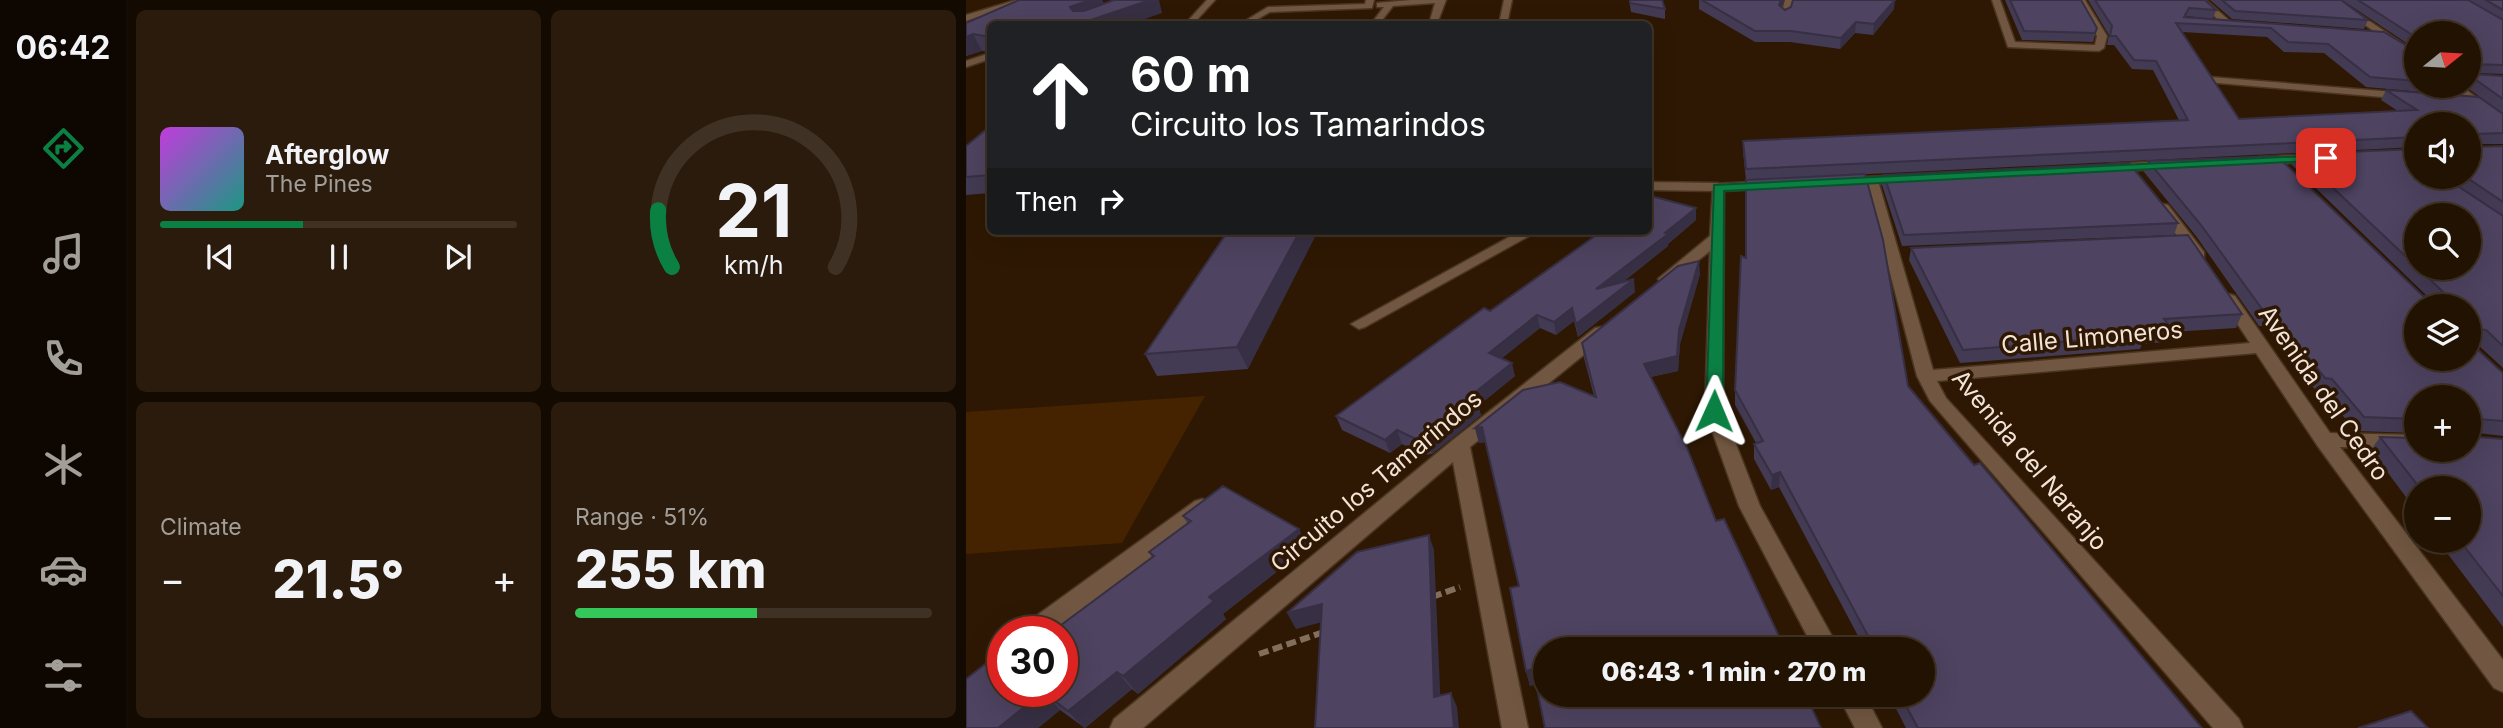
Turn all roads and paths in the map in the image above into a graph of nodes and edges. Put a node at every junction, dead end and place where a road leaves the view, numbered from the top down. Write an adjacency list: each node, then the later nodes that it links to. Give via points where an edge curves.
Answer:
1 (1024, 0): 17 (street)
2 (1211, 0): 18 (street)
3 (1318, 0): 11 (street)
4 (1441, 0): 13 (street); 21 (street)
5 (1508, 0): 22 (street)
6 (1789, 0): 15 (street)
7 (1996, 0): 8 (street, via 2011,45 2099,48 2102,36)
8 (2081, 0)
9 (2201, 0): 24 (street)
10 (2333, 0): 29 (street)
11 (1263, 1)
12 (1370, 3): 13 (street); 14 (street)
13 (1391, 4): 20 (street)
14 (1342, 7): 16 (street); 19 (street, via 1268,10)
15 (1785, 15)
16 (1334, 16)
17 (968, 17)
18 (1192, 21)
19 (1249, 21)
20 (1377, 21)
21 (1434, 21)
22 (1504, 21)
23 (2208, 24): 24 (street)
24 (2229, 25): 27 (street)
25 (966, 26): 26 (street)
26 (978, 26)
27 (2242, 26)
28 (2358, 33): 29 (street)
29 (2384, 35): 30 (street)
30 (2404, 49)
31 (987, 57): 32 (street)
32 (966, 64)
33 (2210, 80): 34 (street)
34 (2404, 95)
35 (2471, 98): 37 (street)
36 (2449, 100): 37 (street)
37 (2476, 102): 38 (street)
38 (2503, 122)
39 (2331, 158): 40 (street, via 2281,166)
40 (2250, 162)
41 (2183, 165): 42 (street)
42 (2130, 167): 43 (street); 55 (street, Avenida del Cedro)
43 (2090, 169)
44 (1926, 178): 45 (street)
45 (1872, 181): 46 (street); 56 (street, Avenida del Naranjo, via 1898,254)
46 (1830, 183)
47 (1788, 184): 49 (street)
48 (1652, 186): 49 (street)
49 (1718, 187): 51 (street)
50 (1524, 235): 54 (street)
51 (1718, 237): 52 (street); 65 (street, via 1714,411 1750,506)
52 (1654, 289)
53 (1621, 315): 59 (street, Circuito los Tamarindos)
54 (1359, 324)
55 (2262, 347): 56 (street, Calle Limoneros); 57 (street, Avenida del Cedro)
56 (1926, 376): 72 (street, Avenida del Naranjo, via 1939,401 1963,429)
57 (2324, 440): 58 (street); 67 (street, Avenida del Cedro)
58 (2404, 442)
59 (1460, 445): 61 (street); 69 (street, Circuito los Tamarindos)
60 (1219, 494): 63 (street)
61 (1487, 578): 62 (path); 70 (street)
62 (1422, 600)
63 (1055, 616)
64 (1332, 629): 66 (path)
65 (1821, 637)
66 (1255, 655)
67 (2503, 680)
68 (1858, 707): 71 (street)
69 (1123, 728)
70 (1515, 728)
71 (1869, 728)
72 (2230, 728)

